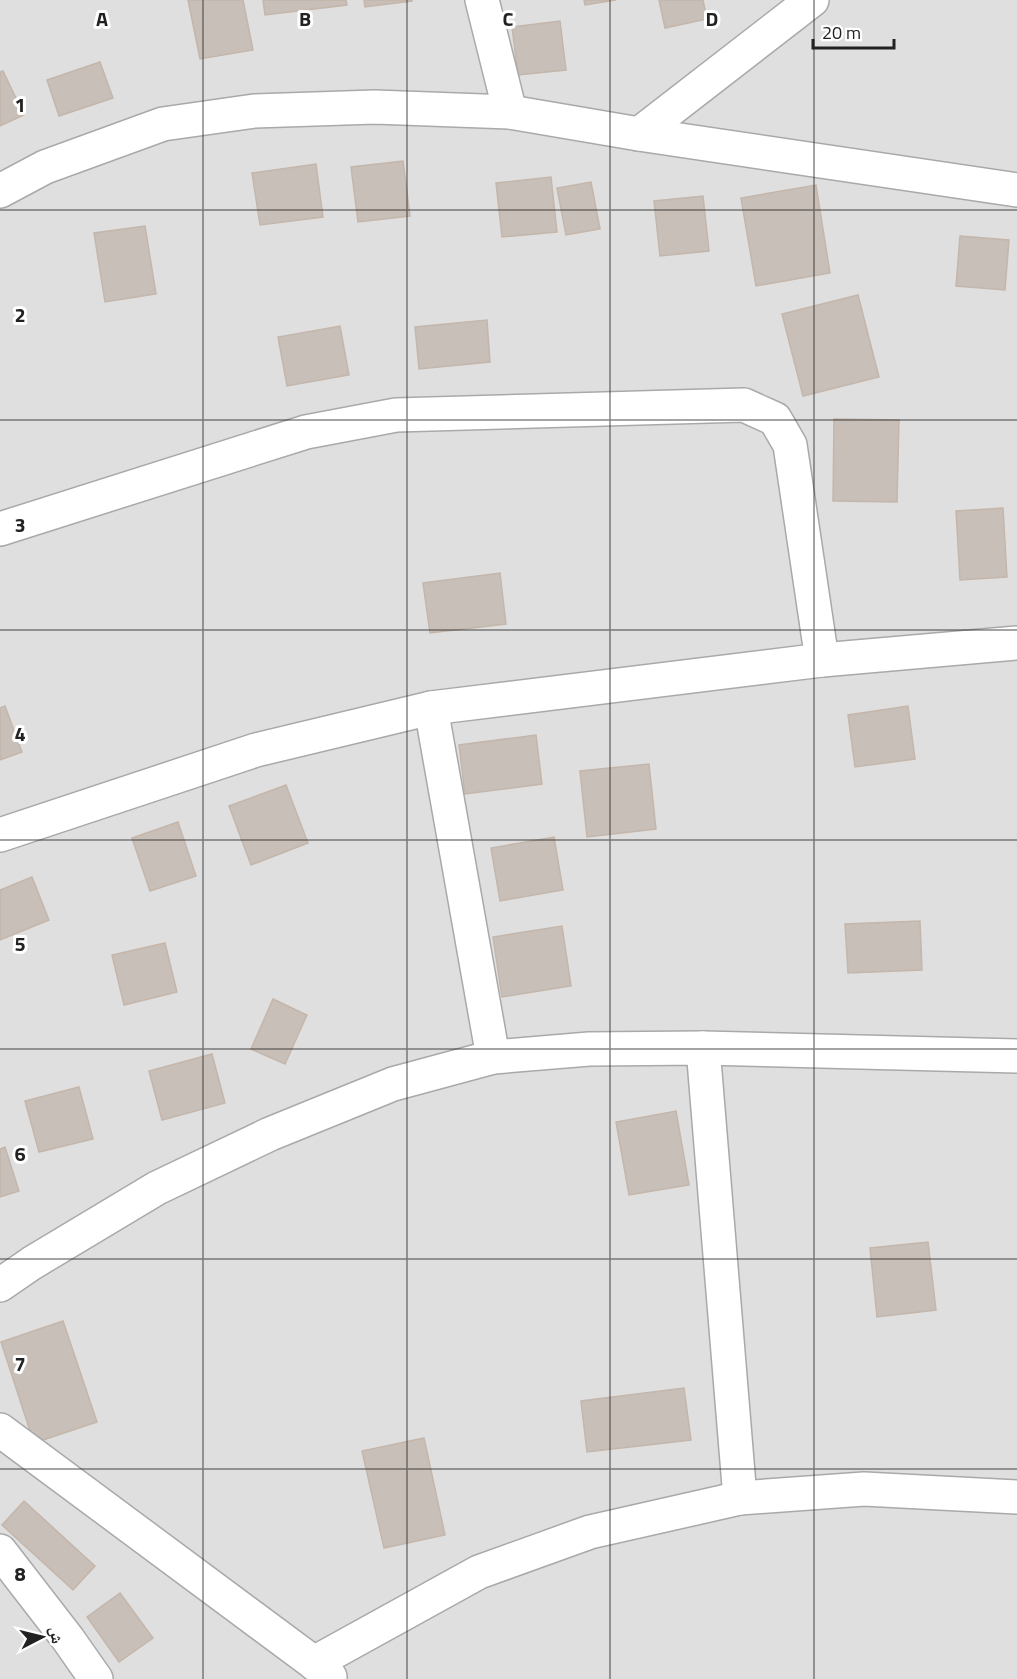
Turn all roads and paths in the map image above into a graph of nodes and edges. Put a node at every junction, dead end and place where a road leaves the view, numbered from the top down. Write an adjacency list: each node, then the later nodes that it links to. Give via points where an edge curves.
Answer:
1 (482, 0): 3 (street)
2 (812, 0): 4 (street)
3 (510, 112): 4 (street); 6 (street, via 375,107 265,111 163,124 45,167)
4 (639, 134): 5 (street)
5 (1017, 190)
6 (0, 191)
7 (0, 529): 9 (street, via 306,432 396,415 744,405 775,419 790,445)
8 (1017, 643): 9 (street)
9 (822, 660): 10 (street)
10 (431, 708): 11 (street, via 256,750); 14 (street)
11 (0, 835)
12 (703, 1048): 13 (street); 14 (street, via 589,1049); 18 (street)
13 (1017, 1056)
14 (493, 1057): 15 (street, via 393,1084 270,1134 157,1188)
15 (0, 1285)
16 (0, 1430): 20 (street)
17 (1017, 1497): 18 (street, via 864,1489)
18 (740, 1498): 20 (street, via 590,1532 479,1572)
19 (0, 1551): 21 (street)
20 (323, 1671)
21 (96, 1679)

